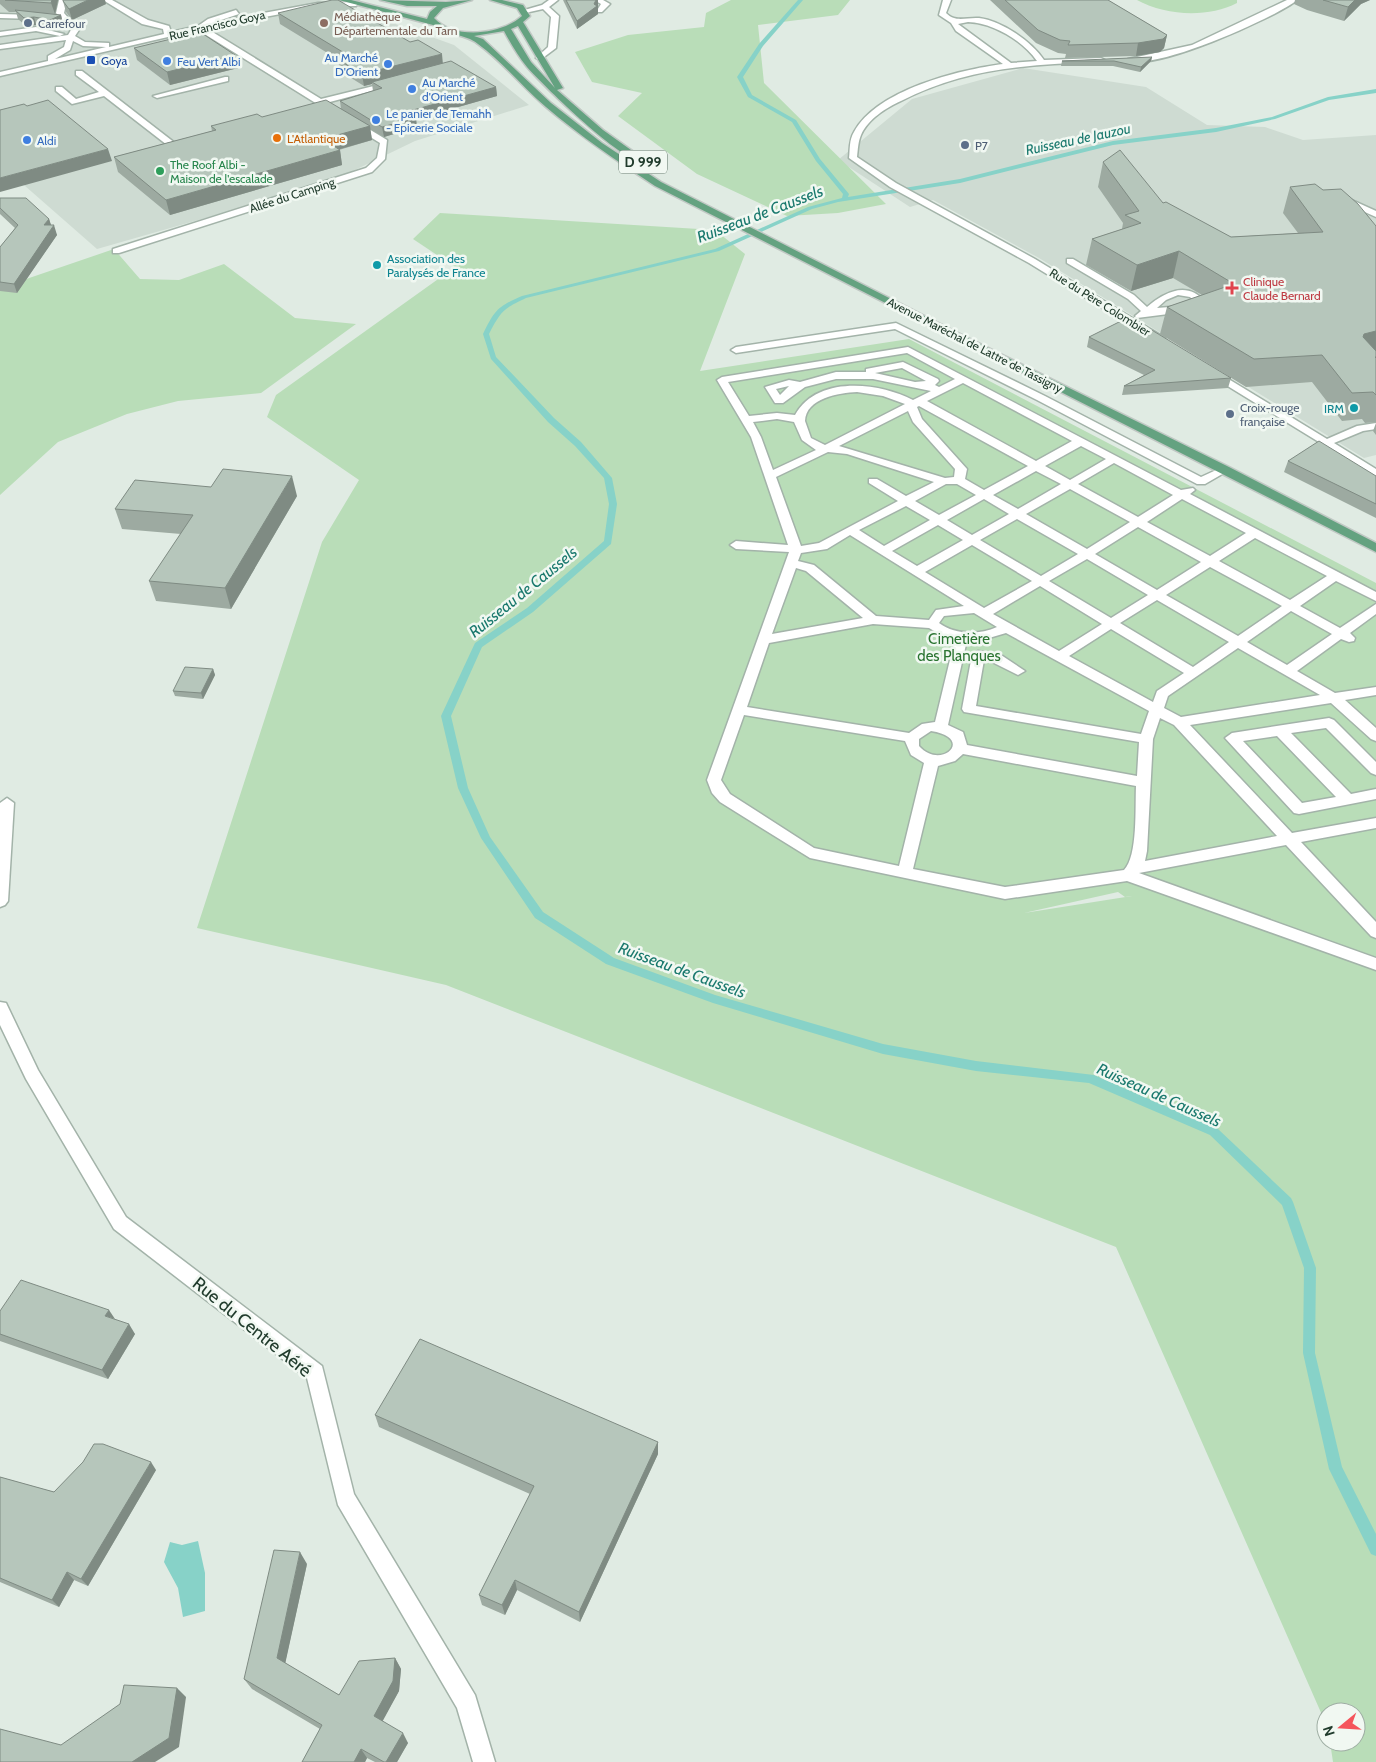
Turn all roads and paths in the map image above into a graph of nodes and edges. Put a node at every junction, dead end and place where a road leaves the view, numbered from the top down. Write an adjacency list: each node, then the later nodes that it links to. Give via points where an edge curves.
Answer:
1 (63, 0): 22 (street, via 60,13)
2 (107, 0): 26 (street, via 146,22)
3 (343, 0): 13 (main road)
4 (384, 0): 14 (main road)
5 (468, 0): 14 (main road)
6 (494, 0): 11 (main road)
7 (555, 0): 15 (street)
8 (598, 0): 16 (street, via 606,4)
9 (948, 0): 23 (street, via 942,13)
10 (1293, 0): 40 (street, via 1189,48 1148,59)
11 (511, 2): 17 (main road)
12 (267, 4): 18 (street, Rue Francisco Goya)
13 (356, 4): 24 (main road); 27 (street, Rue Francisco Goya, via 325,4 277,11)
14 (448, 4): 24 (main road, via 432,13)
15 (544, 8): 17 (street); 38 (street, via 555,16 552,48)
16 (599, 10)
17 (525, 11): 25 (main road, via 526,16)
18 (236, 12): 26 (street, Rue Francisco Goya); 27 (street)
19 (0, 16): 20 (street)
20 (47, 18)
21 (56, 18): 22 (street)
22 (65, 19): 32 (street, via 74,30)
23 (956, 22): 41 (street, via 974,19 992,23); 43 (street, via 954,24 959,29)
24 (433, 23): 29 (main road)
25 (520, 24): 28 (main road); 38 (main road, D 999)
26 (166, 28): 31 (street); 34 (street, Rue Francisco Goya)
27 (200, 28): 31 (street, Rue Francisco Goya); 53 (street)
28 (507, 29): 29 (main road); 52 (main road, D 999, via 528,64)
29 (462, 33): 58 (main road, via 480,42 548,105 599,146 658,184)
30 (0, 34): 32 (street, via 36,29)
31 (169, 36): 33 (street, Rue Francisco Goya)
32 (71, 37): 34 (street); 35 (street); 36 (street, via 67,48)
33 (156, 39): 34 (street); 37 (street, Rue Francisco Goya)
34 (90, 45): 36 (street, Rue Francisco Goya)
35 (0, 47)
36 (60, 52): 37 (street, Rue Francisco Goya); 42 (street, via 51,58); 44 (street, Rue Francisco Goya)
37 (80, 57): 42 (street, Rue Francisco Goya); 46 (street)
38 (540, 58): 52 (main road, D 999)
39 (1109, 60): 41 (street)
40 (1118, 60)
41 (1041, 61): 43 (street)
42 (53, 63): 45 (street, Rue Francisco Goya); 46 (street)
43 (1008, 64): 61 (street, Rue du Père Colombier, via 946,76 915,88 875,112 855,137 853,158 893,185 1032,260)
44 (0, 65)
45 (0, 72)
46 (79, 73): 50 (street)
47 (225, 79): 51 (street)
48 (404, 79): 53 (street)
49 (59, 89): 50 (street, via 74,102)
50 (105, 93): 55 (street, via 174,146)
51 (157, 96)
52 (564, 99): 58 (main road, D 999, via 620,147)
53 (323, 104): 54 (street); 59 (street, Allée du Camping, via 384,142 381,159 369,170)
54 (308, 110)
55 (195, 140)
56 (1340, 198): 57 (street)
57 (1376, 214)
58 (727, 219): 85 (main road, Avenue Maréchal de Lattre de Tassigny)
59 (116, 251)
60 (1070, 261): 61 (street, via 1131,298 1147,312)
61 (1130, 321): 62 (street, Rue du Père Colombier)
62 (1170, 346)
63 (736, 350): 90 (street, via 896,326)
64 (820, 364): 67 (street); 68 (street, via 908,350); 77 (street, via 722,380)
65 (1203, 366): 80 (street)
66 (858, 373): 67 (street); 70 (street, via 920,387); 70 (street, via 903,365 934,381)
67 (830, 377): 69 (street); 71 (street)
68 (963, 379): 72 (street); 79 (street)
69 (800, 385): 73 (street); 73 (street, via 789,383 770,387 779,401)
70 (927, 385): 72 (street)
71 (840, 391): 74 (street); 75 (street, via 880,391)
72 (940, 392): 75 (street)
73 (790, 393): 74 (street)
74 (812, 400): 76 (street)
75 (915, 405): 81 (street); 83 (street); 88 (street, via 916,420 961,469)
76 (798, 419): 77 (street, via 777,416); 81 (street, via 803,434 812,444)
77 (746, 420): 86 (street, via 756,437)
78 (1376, 426): 80 (street, via 1361,428)
79 (1081, 441): 82 (street); 83 (street)
80 (1326, 443): 87 (street)
81 (825, 449): 84 (street, via 846,450); 86 (street, via 778,473)
82 (1114, 459): 91 (street); 92 (street)
83 (1036, 466): 91 (street); 93 (street)
84 (899, 467): 89 (street); 94 (street, via 873,481)
85 (1224, 469): 90 (street); 100 (main road, Avenue Maréchal de Lattre de Tassigny); 103 (main road, Avenue Maréchal de Lattre de Tassigny)
86 (769, 474): 106 (street)
87 (1376, 474)
88 (959, 480): 89 (street); 93 (street)
89 (944, 481): 94 (street)
90 (1201, 482): 92 (street)
91 (1070, 485): 95 (street); 97 (street)
92 (1182, 494): 97 (street); 99 (street)
93 (984, 495): 95 (street); 96 (street)
94 (906, 501): 96 (street); 98 (street)
95 (1018, 514): 101 (street); 105 (street)
96 (939, 520): 101 (street); 104 (street)
97 (1138, 522): 105 (street); 107 (street)
98 (850, 530): 104 (street); 106 (street, via 823,546)
99 (1255, 533): 107 (street); 109 (street)
100 (1376, 536)
101 (973, 540): 108 (street); 110 (street)
102 (736, 545): 106 (street)
103 (1376, 548)
104 (883, 551): 108 (street)
105 (1087, 554): 110 (street); 111 (street)
106 (794, 556): 116 (street); 122 (street)
107 (1208, 561): 111 (street); 113 (street)
108 (916, 572): 115 (street)
109 (1336, 575): 112 (street); 113 (street)
110 (1041, 582): 115 (street); 117 (street)
111 (1155, 594): 117 (street); 123 (street)
112 (1376, 597)
113 (1290, 606): 121 (street); 123 (street)
114 (1376, 608): 121 (street)
115 (980, 612): 118 (street, via 940,613); 119 (street)
116 (874, 620): 118 (street); 122 (street)
117 (1110, 623): 124 (street); 127 (street)
118 (932, 624): 120 (street, via 948,634)
119 (1007, 628): 120 (street, via 994,634); 124 (street)
120 (962, 635): 133 (street)
121 (1344, 636): 126 (street)
122 (764, 640): 130 (street)
123 (1238, 642): 126 (street); 127 (street)
124 (1058, 656): 131 (street)
125 (1018, 671): 137 (street, via 996,658 978,655 968,709)
126 (1288, 671): 129 (street)
127 (1194, 673): 131 (street, via 1162,694)
128 (1376, 691): 129 (street)
129 (1334, 698): 132 (street); 135 (street)
130 (738, 710): 136 (street); 148 (street, via 714,780 725,798 810,853)
131 (1154, 710): 132 (street); 137 (street)
132 (1179, 722): 146 (street)
133 (941, 727): 136 (street, via 922,728); 138 (street, via 958,736 962,742)
134 (1280, 730): 140 (street, via 1329,722); 143 (street); 143 (street, via 1232,738 1299,809)
135 (1376, 736)
136 (912, 738): 139 (street, via 916,752)
137 (1146, 739): 141 (street)
138 (961, 749): 139 (street, via 950,758); 141 (street)
139 (932, 760): 148 (street)
140 (1376, 770)
141 (1144, 782): 147 (street, via 1140,851)
142 (1376, 794): 143 (street)
143 (1348, 800)
144 (7, 803): 149 (street)
145 (1376, 823): 146 (street)
146 (1290, 840): 147 (street); 150 (street)
147 (1131, 871): 148 (street, via 1005,894); 151 (street)
148 (905, 873)
149 (0, 901)
150 (1376, 932)
151 (1376, 964)
152 (0, 1008): 153 (street, Rue du Centre Aéré, via 32,1074 120,1223 315,1373 345,1498 467,1703)
153 (484, 1762)

